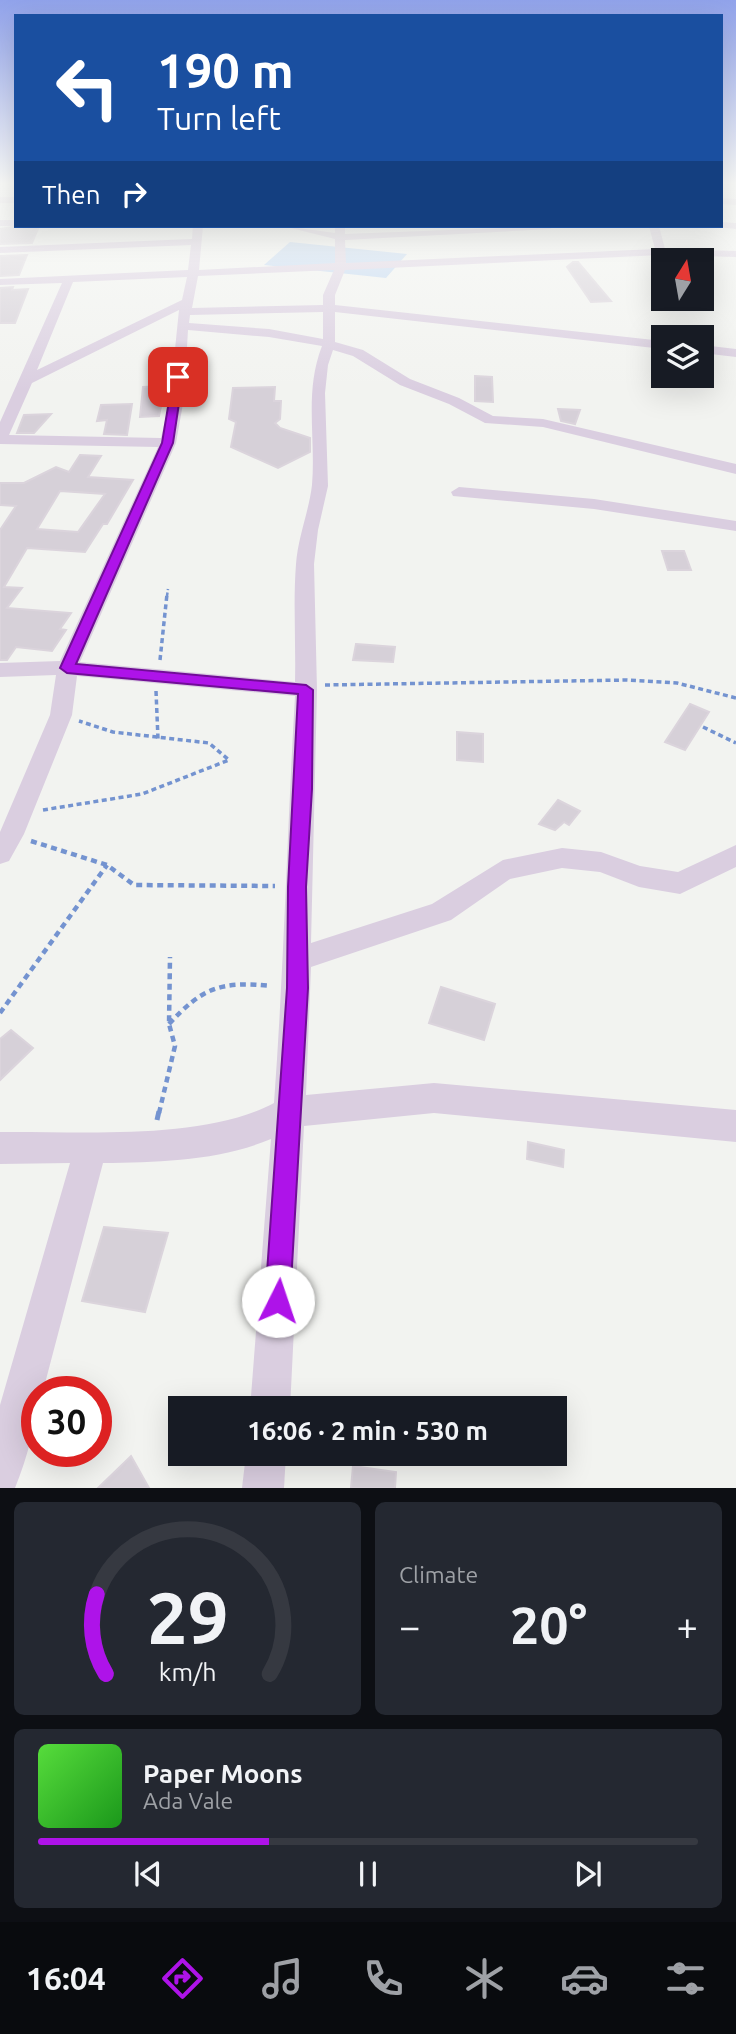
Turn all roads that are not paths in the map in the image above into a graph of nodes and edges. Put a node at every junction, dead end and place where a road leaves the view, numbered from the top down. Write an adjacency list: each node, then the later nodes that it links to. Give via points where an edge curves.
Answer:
1 (196, 251): 7 (street)
2 (341, 251): 6 (street)
3 (651, 252): 6 (street)
4 (714, 253): 5 (street)
5 (736, 254)
6 (341, 267): 7 (street); 10 (street, via 329,295)
7 (193, 274): 8 (street); 11 (street)
8 (69, 279): 9 (street); 16 (street)
9 (0, 282)
10 (329, 308): 11 (street); 12 (street); 13 (street)
11 (184, 313): 12 (street); 16 (street); 18 (street)
12 (329, 344): 19 (street, via 358,353 405,382 490,420 542,423); 24 (street, via 318,393 320,486 305,564)
13 (651, 344)
14 (714, 350): 15 (street)
15 (736, 353)
16 (26, 381): 17 (street)
17 (0, 438): 18 (street)
18 (168, 443): 22 (street)
19 (736, 469)
20 (459, 492): 21 (street, via 594,504)
21 (736, 526)
22 (67, 668): 23 (street); 24 (street); 25 (street, via 61,715)
23 (0, 670)
24 (306, 690): 27 (street)
25 (8, 834)
26 (736, 855): 27 (street, via 680,883 639,876 601,862 562,858 503,870 441,912)
27 (298, 960): 28 (street)
28 (289, 1112): 29 (street, via 434,1098); 31 (street, via 227,1138); 32 (street)
29 (736, 1126)
30 (0, 1148): 31 (street)
31 (91, 1148): 34 (street)
32 (271, 1396)
33 (265, 1466): 35 (street)
34 (0, 1475)
35 (263, 1488)

